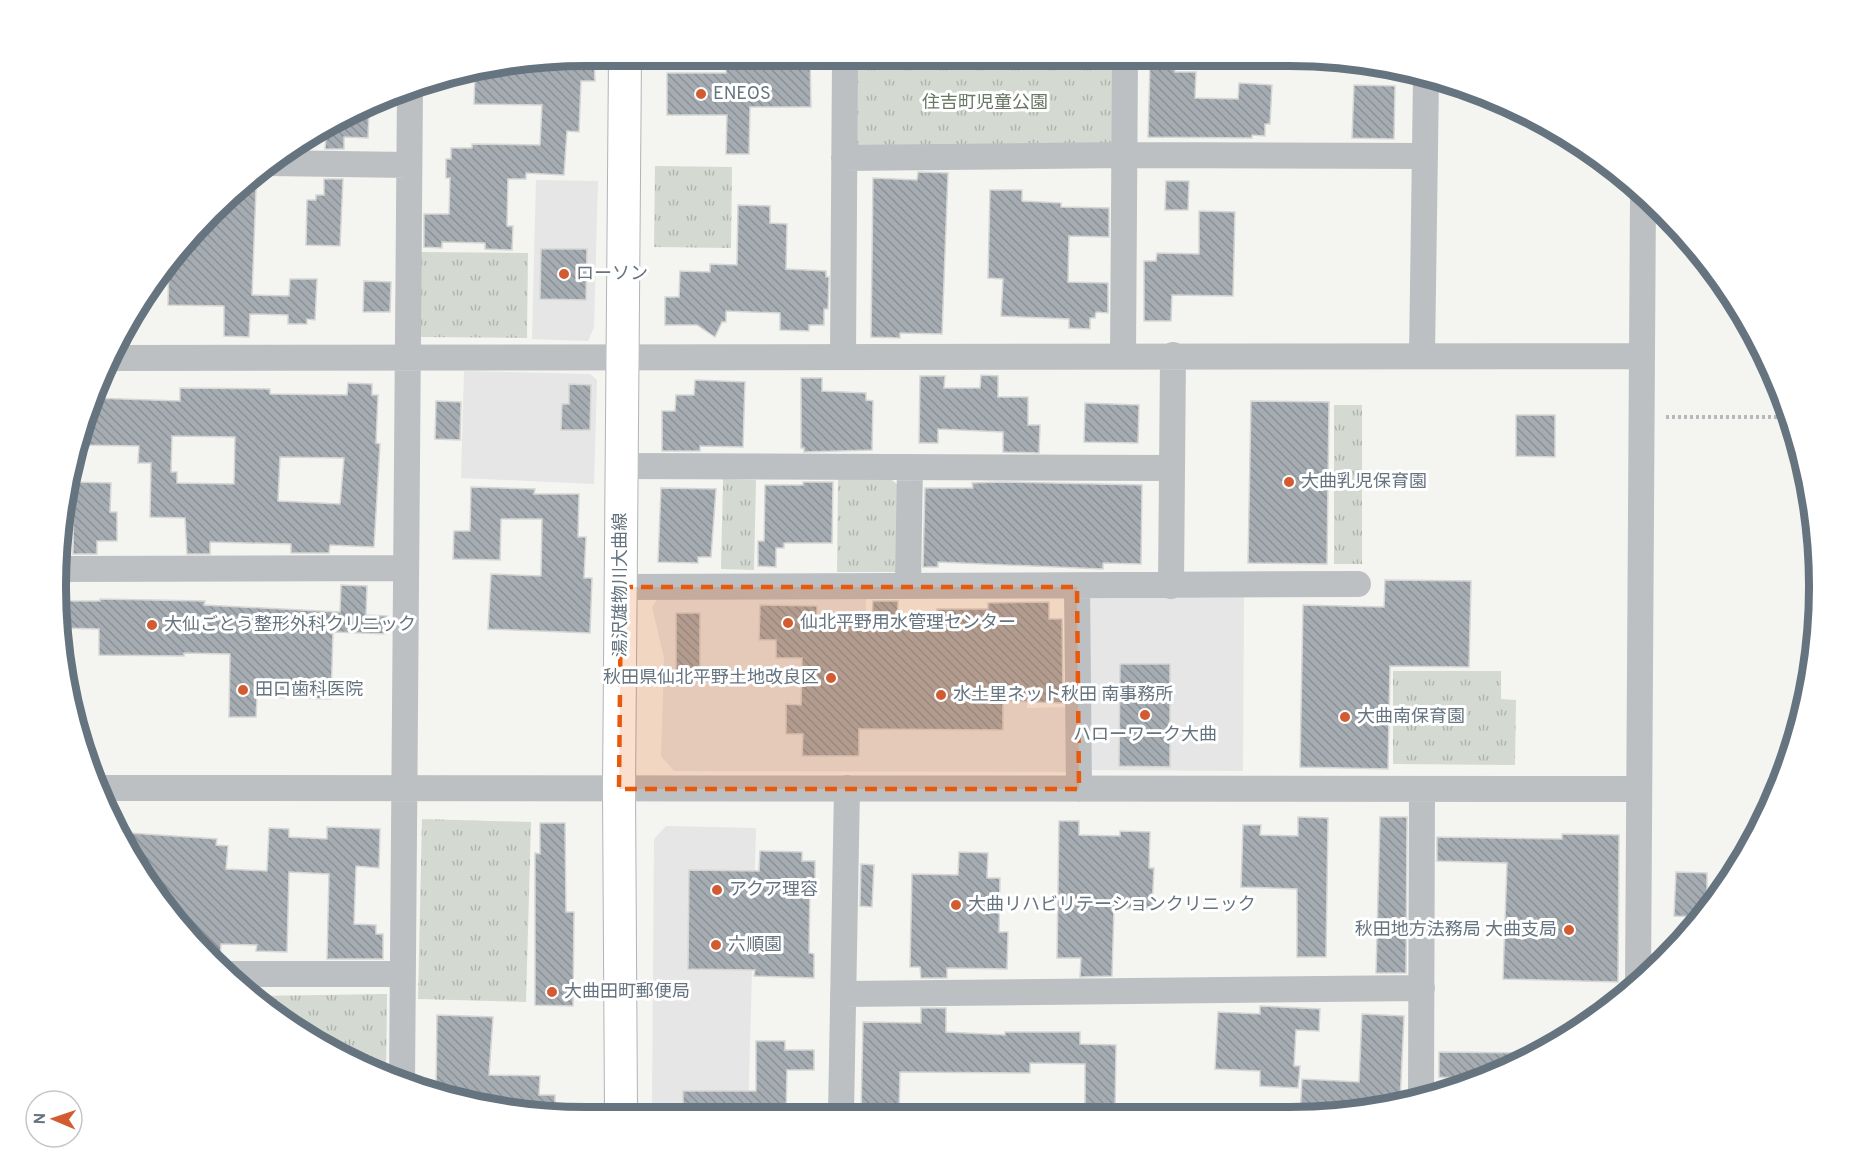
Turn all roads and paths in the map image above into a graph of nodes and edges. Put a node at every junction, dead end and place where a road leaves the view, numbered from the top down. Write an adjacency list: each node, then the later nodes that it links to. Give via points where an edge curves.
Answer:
1 (625, 66): 17 (main road, 湯沢雄物川大曲線)
2 (845, 66): 8 (street)
3 (1125, 66): 6 (street)
4 (1426, 85): 7 (street)
5 (410, 97): 10 (street)
6 (1123, 155): 7 (street); 8 (street); 13 (street)
7 (1425, 156): 15 (street)
8 (844, 158): 12 (street)
9 (285, 163): 10 (street)
10 (409, 165): 19 (street)
11 (1643, 205): 16 (street)
12 (843, 356): 13 (street); 17 (street)
13 (1123, 356): 14 (street)
14 (1173, 356): 15 (street); 24 (street)
15 (1422, 356): 16 (street)
16 (1642, 356): 20 (street)
17 (622, 357): 19 (street); 22 (main road, 湯沢雄物川大曲線)
18 (119, 358): 19 (street)
19 (406, 358): 25 (street)
20 (1641, 417): 21 (path); 38 (street)
21 (1780, 417)
22 (621, 466): 23 (street); 30 (main road, 湯沢雄物川大曲線)
23 (910, 467): 24 (street); 28 (street)
24 (1171, 468): 29 (street)
25 (405, 568): 26 (street); 32 (street)
26 (67, 569)
27 (1358, 584): 29 (street)
28 (908, 585): 30 (street); 31 (street)
29 (1170, 586): 31 (street)
30 (621, 587): 35 (main road, 湯沢雄物川大曲線)
31 (1077, 587): 36 (street)
32 (402, 786): 33 (street); 35 (street); 41 (street)
33 (107, 788)
34 (847, 788): 35 (street); 36 (street); 43 (street)
35 (620, 789): 46 (main road, 湯沢雄物川大曲線)
36 (1079, 789): 37 (street)
37 (1422, 789): 38 (street); 42 (street)
38 (1639, 789): 39 (street)
39 (1638, 972)
40 (239, 974): 41 (street)
41 (402, 974): 44 (street)
42 (1422, 988): 43 (street); 45 (street)
43 (843, 994): 47 (street)
44 (402, 1073)
45 (1421, 1089)
46 (621, 1107)
47 (841, 1107)

